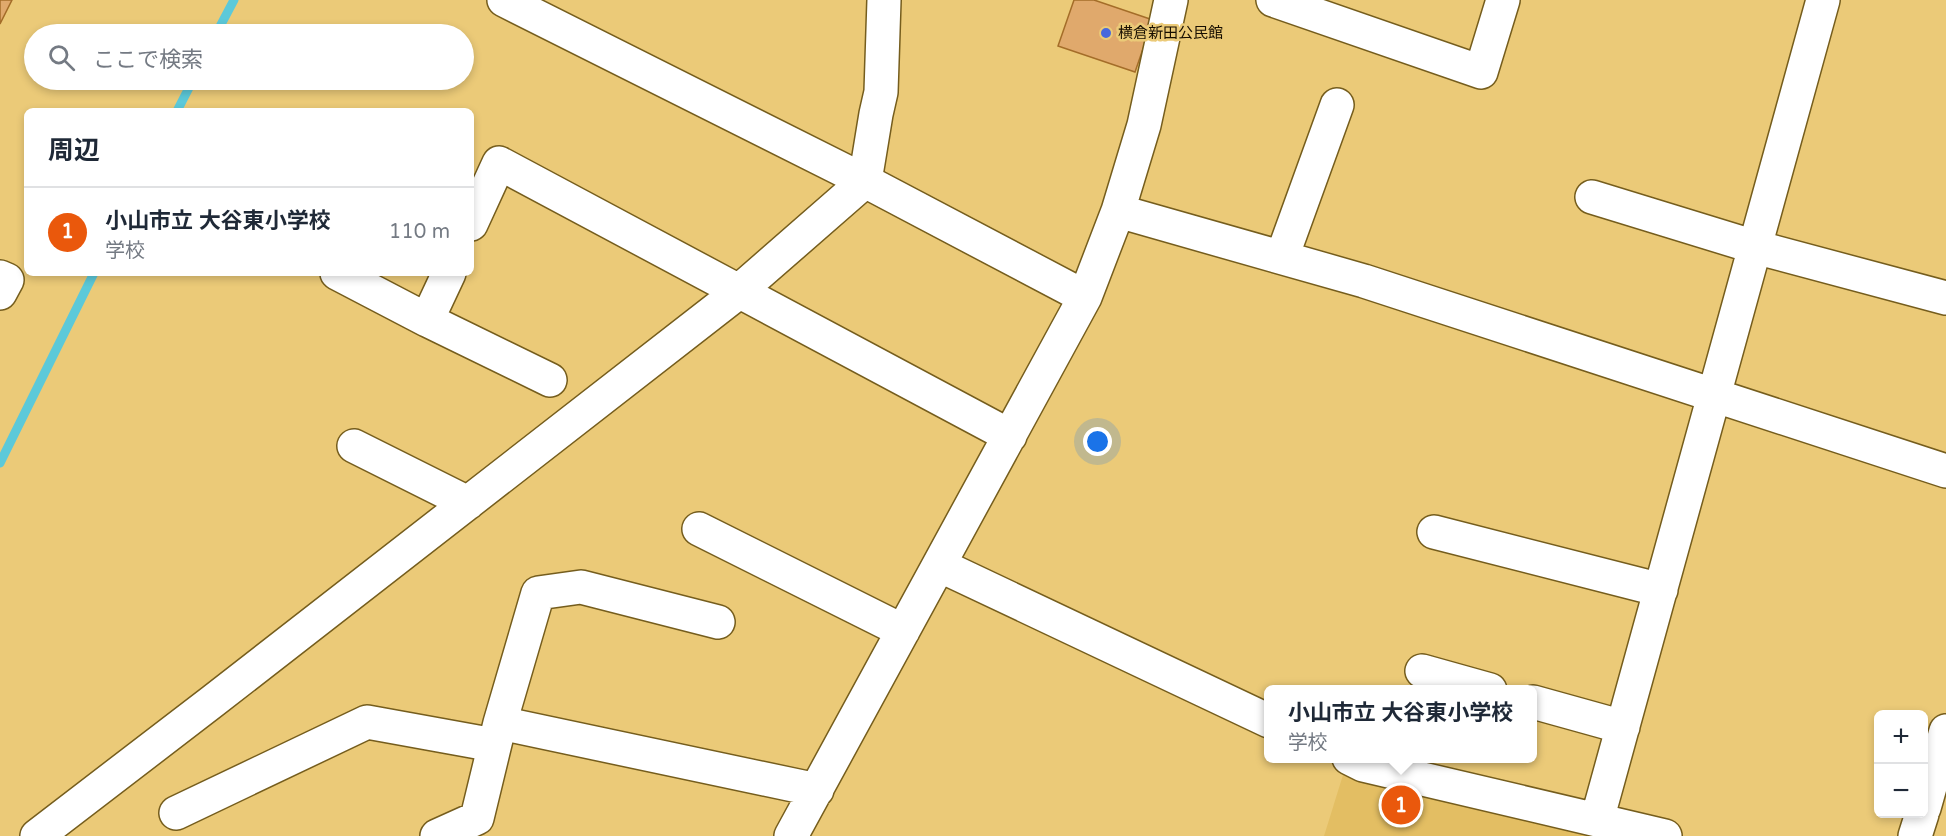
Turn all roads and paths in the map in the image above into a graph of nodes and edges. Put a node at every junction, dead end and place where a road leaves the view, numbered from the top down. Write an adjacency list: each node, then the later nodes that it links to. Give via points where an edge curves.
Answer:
1 (504, 0): 8 (street)
2 (884, 0): 8 (street, via 881,92)
3 (1171, 0): 10 (street, via 1144,125)
4 (1273, 0): 5 (street, via 1481,72)
5 (1503, 0)
6 (1823, 0): 12 (street)
7 (1337, 105): 13 (street)
8 (865, 181): 17 (street); 19 (street)
9 (1592, 197): 12 (street)
10 (1118, 211): 13 (street); 19 (street)
11 (474, 217): 17 (street, via 499,163)
12 (1755, 247): 20 (street); 23 (street)
13 (1281, 257): 23 (street)
14 (343, 276): 21 (street)
15 (448, 276): 21 (street)
16 (0, 277): 18 (street, via 7,280)
17 (738, 292): 24 (street); 27 (street)
18 (0, 293)
19 (1085, 297): 24 (street)
20 (1946, 298)
21 (427, 320): 22 (street)
22 (550, 380)
23 (1714, 395): 26 (street); 31 (street)
24 (1010, 436): 30 (street)
25 (354, 446): 27 (street)
26 (1946, 471)
27 (468, 503): 46 (street)
28 (699, 529): 33 (street)
29 (1434, 532): 31 (street)
30 (939, 565): 33 (street); 37 (street)
31 (1660, 590): 38 (street)
32 (718, 622): 40 (street, via 581,587 538,593)
33 (903, 631): 42 (street)
34 (1422, 670): 35 (street)
35 (1473, 685)
36 (1537, 703): 38 (street)
37 (1264, 719)
38 (1623, 727): 45 (street)
39 (1946, 731): 43 (street)
40 (497, 734): 42 (street); 44 (street, via 367,722); 47 (street, via 477,818)
41 (1358, 763): 45 (street)
42 (817, 789): 48 (street)
43 (1929, 809): 50 (street)
44 (176, 813)
45 (1597, 820): 49 (street)
46 (37, 836)
47 (437, 836)
48 (791, 836)
49 (1665, 836)
50 (1915, 836)

